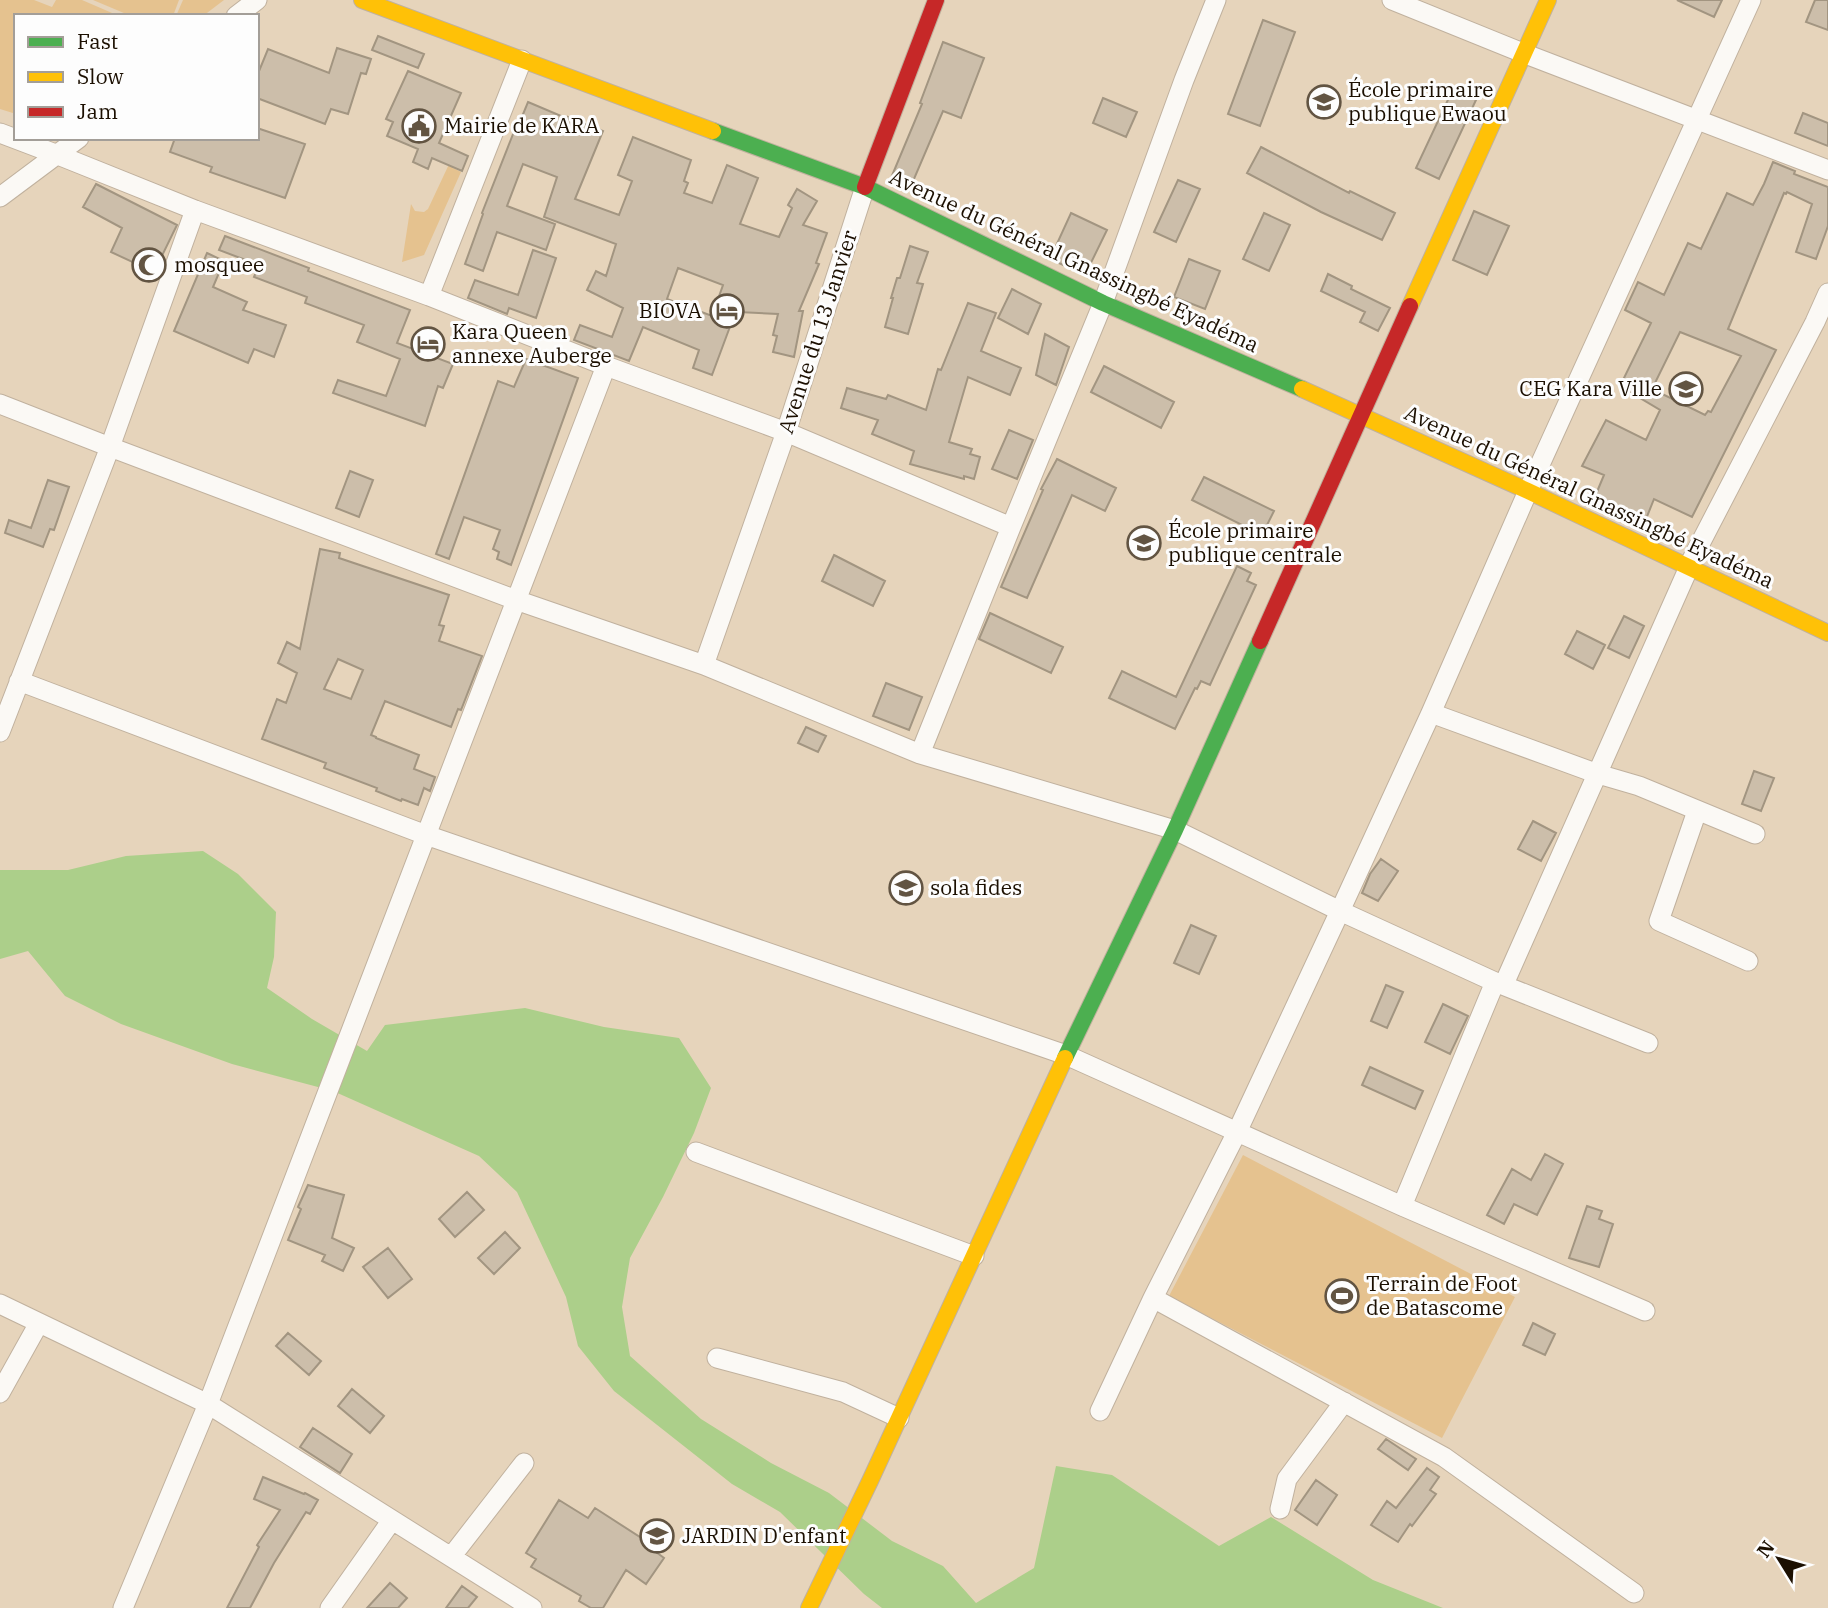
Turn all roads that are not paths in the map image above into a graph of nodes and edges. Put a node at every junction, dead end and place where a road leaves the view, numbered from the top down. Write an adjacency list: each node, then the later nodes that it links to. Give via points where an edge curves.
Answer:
1 (257, 0): 9 (street)
2 (362, 0): 10 (main road, Avenue du Général Gnassingbé Eyadéma)
3 (417, 0): 10 (street)
4 (936, 0): 18 (main road, Avenue du 13 Janvier)
5 (1216, 0): 23 (street)
6 (1392, 0): 11 (street)
7 (1548, 0): 11 (main road)
8 (1751, 0): 13 (street)
9 (239, 14)
10 (404, 16): 12 (main road, Avenue du Général Gnassingbé Eyadéma)
11 (1523, 53): 13 (street); 26 (main road)
12 (522, 60): 18 (main road, Avenue du Général Gnassingbé Eyadéma); 22 (street)
13 (1697, 119): 17 (street); 29 (street)
14 (18, 140): 16 (street)
15 (77, 140): 16 (street)
16 (58, 155): 19 (street); 20 (street)
17 (1828, 170)
18 (865, 187): 23 (main road, Avenue du Général Gnassingbé Eyadéma); 27 (street, Avenue du 13 Janvier)
19 (0, 197)
20 (195, 210): 22 (street); 28 (street)
21 (1828, 293): 31 (street)
22 (429, 296): 24 (street)
23 (1103, 303): 26 (main road, Avenue du Général Gnassingbé Eyadéma); 30 (street)
24 (606, 366): 27 (street); 32 (street)
25 (0, 404): 28 (street)
26 (1360, 414): 29 (main road, Avenue du Général Gnassingbé Eyadéma); 41 (main road)
27 (786, 432): 30 (street); 34 (street, Avenue du 13 Janvier)
28 (110, 447): 32 (street); 35 (street)
29 (1528, 491): 31 (main road, Avenue du Général Gnassingbé Eyadéma); 36 (street)
30 (1011, 527): 38 (street)
31 (1689, 567): 33 (main road, Avenue du Général Gnassingbé Eyadéma); 39 (street)
32 (516, 600): 34 (street); 43 (street)
33 (1828, 633)
34 (704, 665): 38 (street)
35 (19, 681): 37 (street); 43 (street)
36 (1431, 713): 39 (street); 44 (street)
37 (0, 732)
38 (920, 754): 41 (street)
39 (1598, 774): 40 (street); 46 (street)
40 (1697, 811): 42 (street); 45 (street, via 1659,921)
41 (1175, 830): 44 (street); 48 (main road)
42 (1755, 834)
43 (426, 835): 48 (street); 60 (street)
44 (1340, 911): 46 (street); 49 (street)
45 (1748, 961)
46 (1500, 983): 47 (street); 51 (street)
47 (1648, 1043)
48 (1066, 1055): 49 (street); 52 (main road)
49 (1237, 1132): 51 (street); 53 (street)
50 (696, 1152): 52 (street)
51 (1402, 1206): 55 (street)
52 (974, 1256): 62 (main road)
53 (1153, 1298): 59 (street); 61 (street)
54 (0, 1304): 56 (street)
55 (1645, 1311)
56 (39, 1323): 58 (street); 60 (street)
57 (717, 1358): 62 (street, via 843,1392)
58 (0, 1393)
59 (1344, 1402): 64 (street, via 1287,1479); 67 (street, via 1444,1457)
60 (208, 1404): 65 (street); 68 (street)
61 (1100, 1410)
62 (899, 1418): 71 (main road)
63 (524, 1463): 66 (street)
64 (1280, 1509)
65 (392, 1520): 66 (street); 69 (street)
66 (451, 1557): 70 (street)
67 (1633, 1593)
68 (123, 1608)
69 (330, 1608)
70 (532, 1608)
71 (808, 1608)

